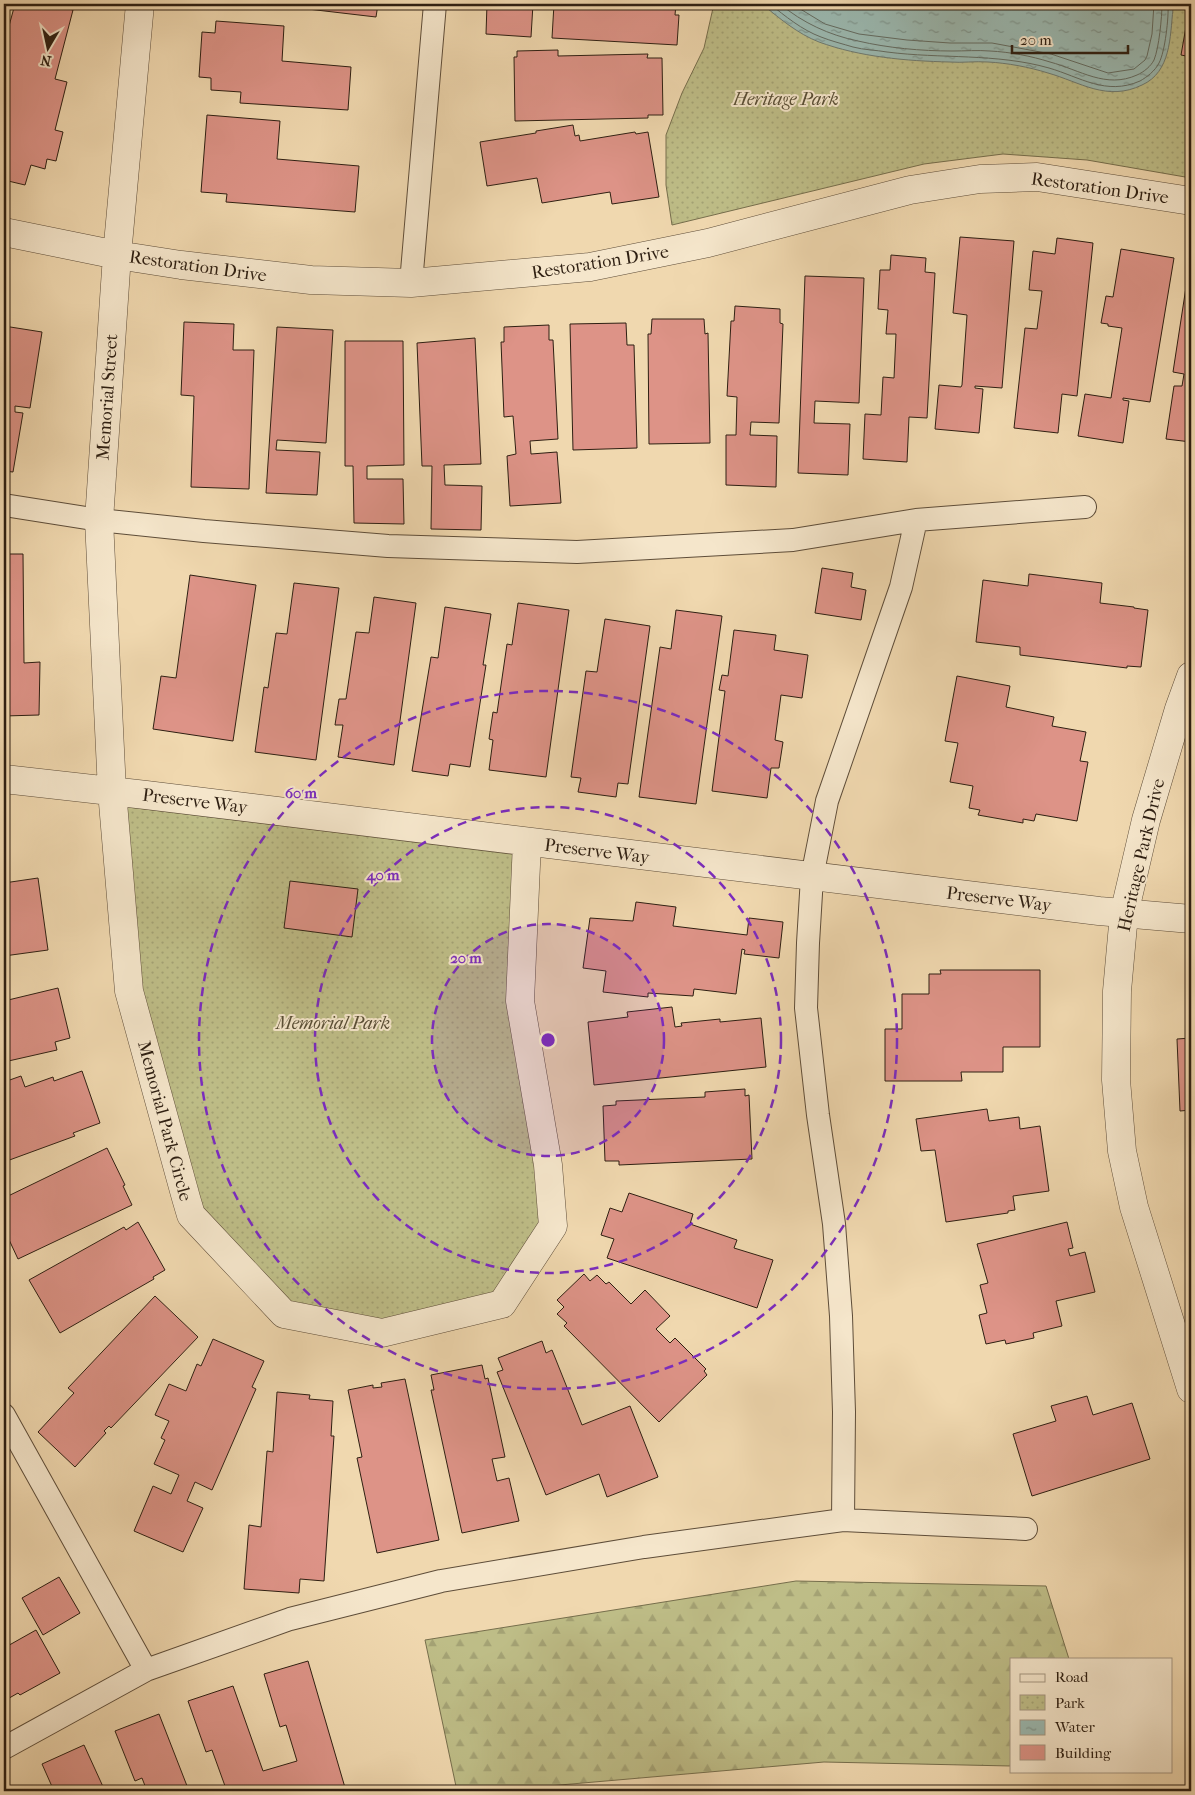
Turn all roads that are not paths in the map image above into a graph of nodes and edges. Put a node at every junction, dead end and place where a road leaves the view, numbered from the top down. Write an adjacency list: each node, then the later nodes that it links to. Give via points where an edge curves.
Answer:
1 (140, 4): 5 (street, Memorial Street)
2 (435, 4): 6 (lane)
3 (1191, 201): 6 (street, Restoration Drive, via 1037,177 980,179 910,190 708,243 590,267)
4 (4, 232): 5 (street, Restoration Drive)
5 (117, 255): 6 (street, Restoration Drive, via 312,280); 9 (street, Memorial Street)
6 (411, 283)
7 (4, 505): 9 (lane)
8 (1085, 507): 10 (lane)
9 (99, 520): 10 (lane, via 388,546 577,552 794,540); 13 (street, Memorial Street)
10 (916, 520): 15 (lane, via 900,587 827,801)
11 (1191, 676): 16 (street, Heritage Park Drive, via 1146,820)
12 (4, 779): 13 (street, Preserve Way)
13 (112, 791): 14 (street, Preserve Way); 14 (street, Memorial Park Circle, via 129,991 191,1215 284,1314 382,1333 502,1304 554,1226 548,1165 520,1001)
14 (527, 842): 15 (street, Preserve Way)
15 (812, 877): 16 (street, Preserve Way); 20 (lane, via 806,1008 834,1224 842,1316)
16 (1124, 914): 17 (street, Preserve Way); 18 (street, Heritage Park Drive, via 1116,991 1116,1080 1122,1150 1134,1207)
17 (1191, 919)
18 (1191, 1389)
19 (4, 1415): 22 (lane)
20 (843, 1520): 21 (lane); 22 (lane, via 644,1547 441,1581 290,1620)
21 (1026, 1529)
22 (146, 1670): 23 (lane)
23 (4, 1748)

